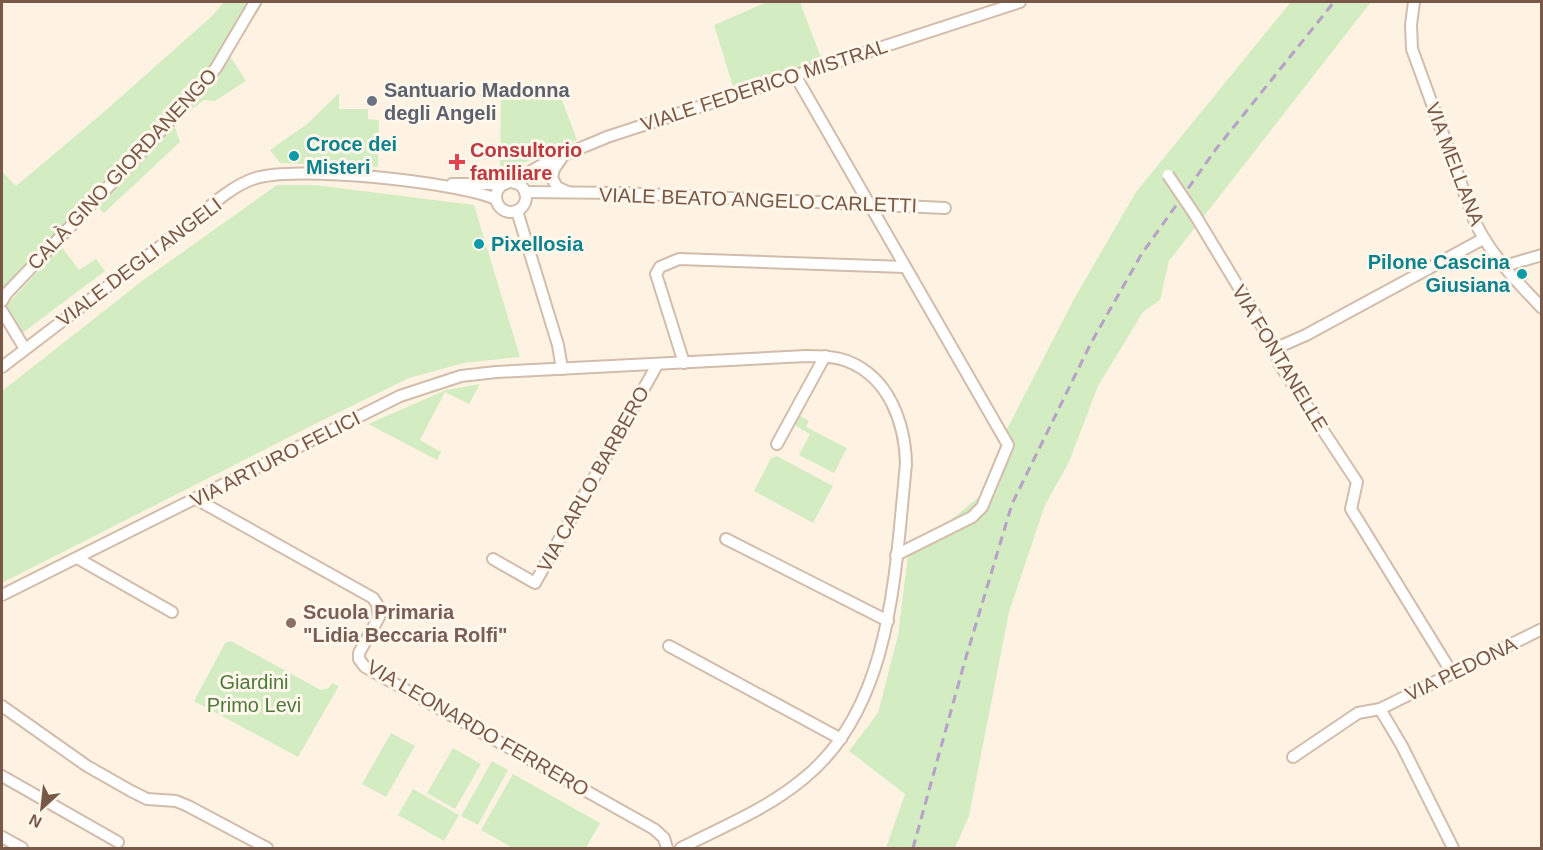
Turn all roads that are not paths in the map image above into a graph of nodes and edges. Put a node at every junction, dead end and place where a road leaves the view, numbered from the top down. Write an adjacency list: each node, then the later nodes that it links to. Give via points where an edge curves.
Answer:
1 (255, 2): 19 (street, CALÀ GINO GIORDANENGO, via 216,68)
2 (1020, 2): 4 (street, VIALE FEDERICO MISTRAL)
3 (1414, 2): 15 (street, VIA MELLANA, via 1412,49)
4 (795, 75): 5 (street, VIALE FEDERICO MISTRAL, via 608,137); 12 (street)
5 (562, 157): 8 (street, VIALE FEDERICO MISTRAL); 10 (street, VIALE BEATO ANGELO CARLETTI, via 552,178 557,187)
6 (1166, 172): 23 (street, VIA FONTANELLE, bridge)
7 (430, 184): 8 (street); 11 (street); 22 (street, VIALE DEGLI ANGELI, via 267,174 243,184)
8 (510, 184): 9 (street); 11 (street, via 498,190)
9 (525, 192): 10 (street, VIALE BEATO ANGELO CARLETTI); 14 (street, via 525,201)
10 (572, 193): 12 (street, VIALE BEATO ANGELO CARLETTI)
11 (496, 199): 14 (street, via 504,210)
12 (870, 204): 13 (street, VIALE BEATO ANGELO CARLETTI); 18 (street)
13 (945, 207)
14 (517, 211): 28 (street)
15 (1483, 239): 17 (street, VIA MELLANA); 23 (street)
16 (1542, 255): 17 (street)
17 (1504, 266): 20 (street, VIA MELLANA)
18 (905, 267): 25 (street, via 679,259 660,267 656,274); 32 (street, via 1008,445 982,507 972,517)
19 (2, 301)
20 (1542, 308)
21 (2, 311): 22 (street)
22 (25, 349): 27 (street, VIALE DEGLI ANGELI)
23 (1274, 349): 40 (street, VIA FONTANELLE, via 1280,365 1357,482 1351,509)
24 (825, 356): 25 (street, VIA ARTURO FELICI); 29 (street); 32 (street, VIA ARTURO FELICI, via 848,361 872,377 884,391 904,432 906,464)
25 (684, 363): 26 (street, VIA ARTURO FELICI)
26 (657, 365): 28 (street, VIA ARTURO FELICI); 34 (street, VIA CARLO BARBERO, via 535,583)
27 (2, 367)
28 (562, 369): 30 (street, VIA ARTURO FELICI, via 461,376 400,396)
29 (777, 444)
30 (196, 499): 33 (street, VIA ARTURO FELICI); 50 (street, VIA LEONARDO FERRERO, via 373,598 379,617 359,652 365,667 654,829 664,838)
31 (726, 539): 37 (street)
32 (896, 555): 37 (street, VIA ARTURO FELICI)
33 (77, 558): 35 (street, VIA ARTURO FELICI); 36 (street)
34 (493, 559)
35 (2, 595)
36 (172, 612)
37 (888, 621): 43 (street, VIA ARTURO FELICI, via 873,676)
38 (1542, 629): 40 (street, VIA PEDONA)
39 (669, 646): 43 (street)
40 (1452, 673): 42 (street, VIA PEDONA)
41 (2, 706): 49 (street, via 87,766 131,791 147,799 188,806)
42 (1380, 709): 44 (street, VIA PEDONA, via 1358,713); 52 (street)
43 (841, 739): 51 (street, VIA ARTURO FELICI, via 805,778 786,792)
44 (1293, 757)
45 (2, 776): 47 (street)
46 (2, 837): 48 (street)
47 (118, 842)
48 (22, 849)
49 (267, 849)
50 (667, 849)
51 (681, 849)
52 (1453, 849)

